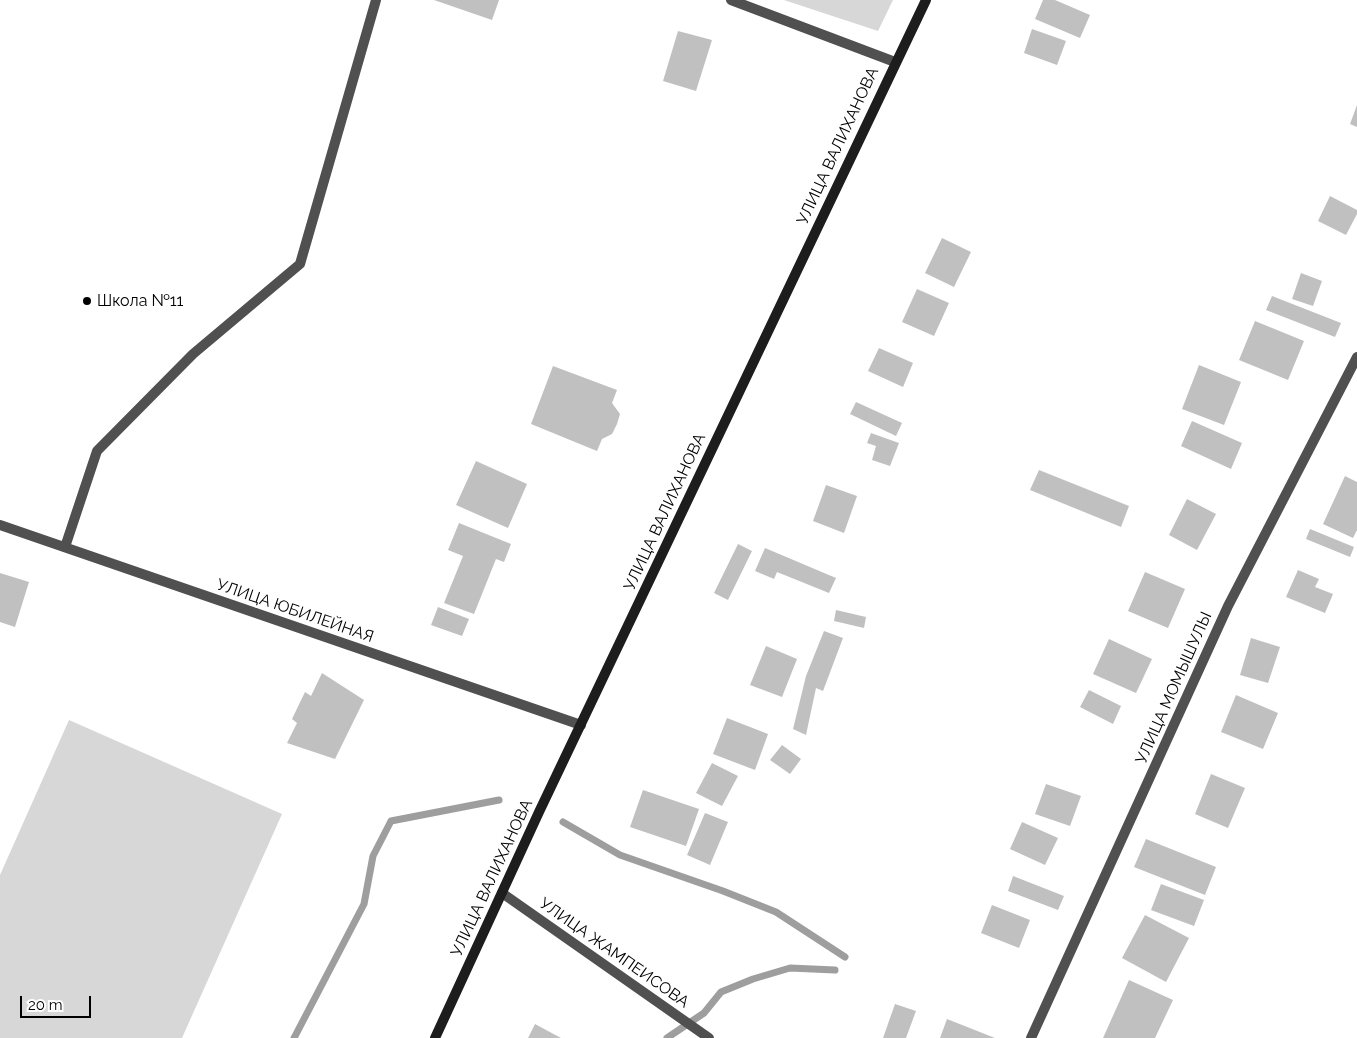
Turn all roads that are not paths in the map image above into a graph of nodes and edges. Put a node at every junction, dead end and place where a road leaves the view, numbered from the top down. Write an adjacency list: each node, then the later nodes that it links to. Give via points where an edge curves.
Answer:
1 (376, 0): 7 (street, via 300,264 193,354 97,451)
2 (731, 0): 4 (street)
3 (926, 0): 4 (main road, УЛИЦА ВАЛИХАНОВА)
4 (894, 62): 8 (main road, УЛИЦА ВАЛИХАНОВА)
5 (1357, 357): 12 (street, УЛИЦА МОМЫШУЛЫ, via 1228,606)
6 (0, 525): 7 (street, УЛИЦА ЮБИЛЕЙНАЯ)
7 (65, 547): 8 (street, УЛИЦА ЮБИЛЕЙНАЯ)
8 (581, 725): 9 (main road, УЛИЦА ВАЛИХАНОВА)
9 (502, 893): 10 (main road, УЛИЦА ВАЛИХАНОВА); 11 (street, УЛИЦА ЖАМПЕИСОВА)
10 (434, 1038)
11 (709, 1038)
12 (1032, 1038)

